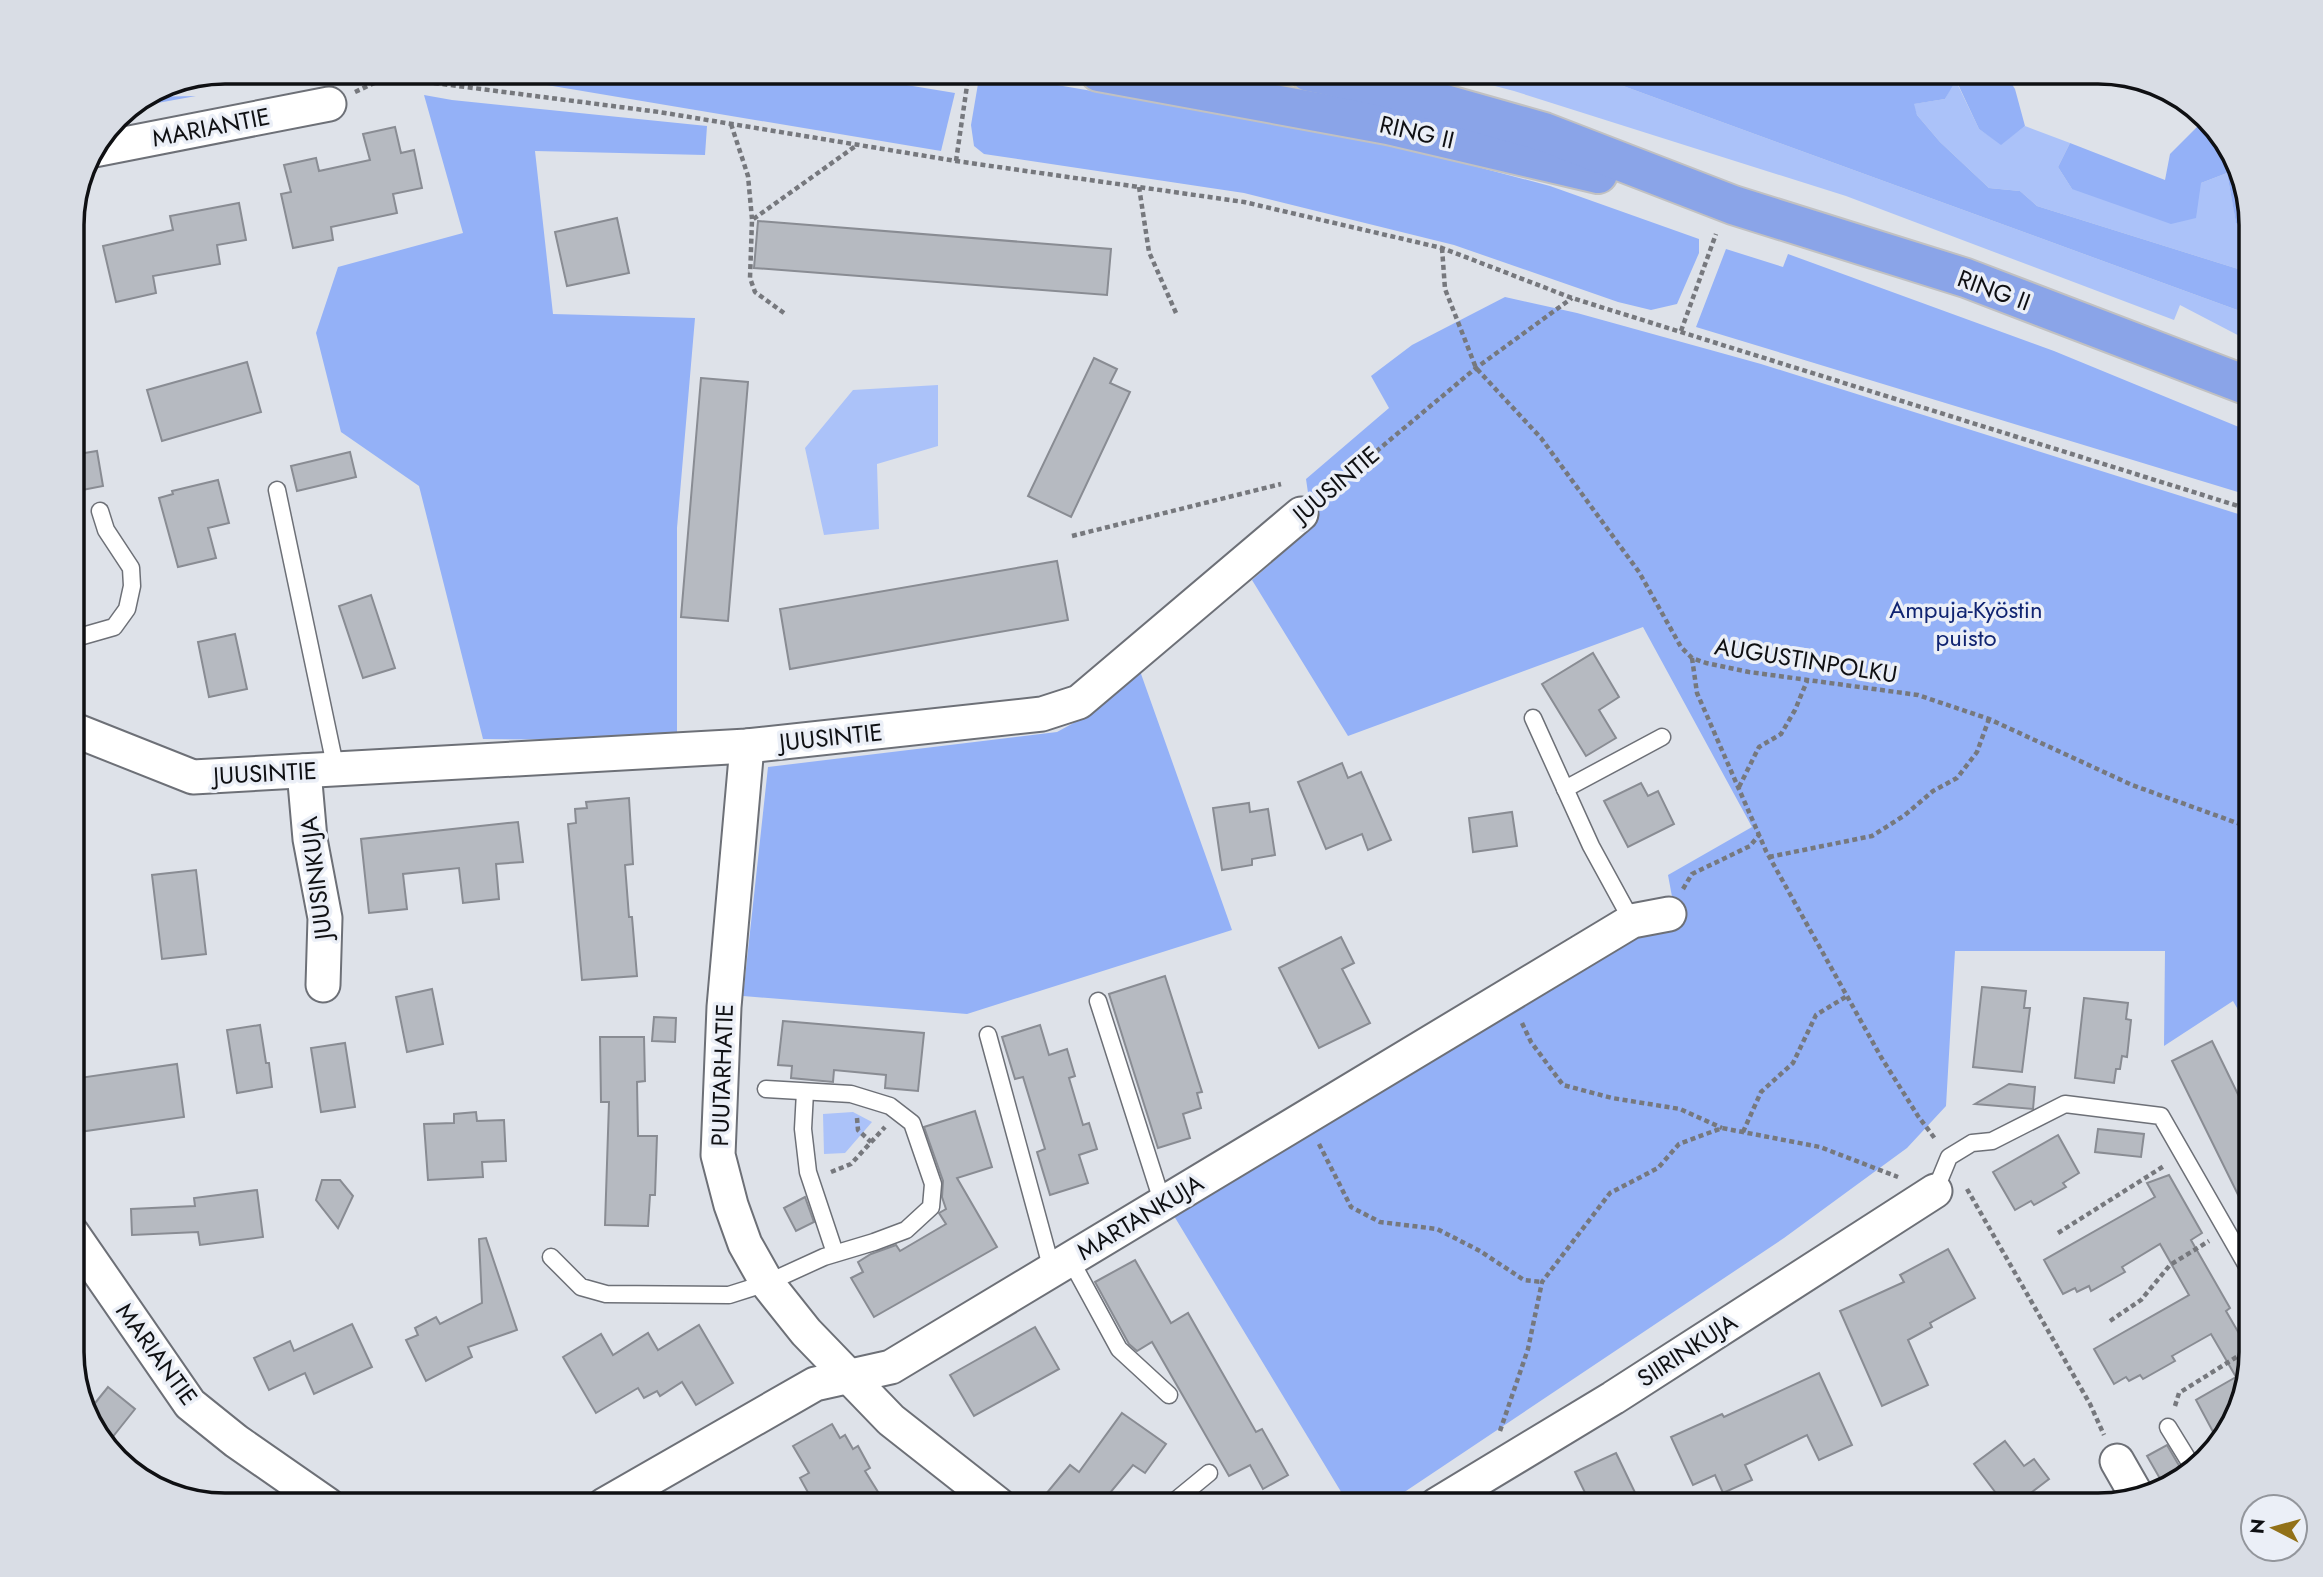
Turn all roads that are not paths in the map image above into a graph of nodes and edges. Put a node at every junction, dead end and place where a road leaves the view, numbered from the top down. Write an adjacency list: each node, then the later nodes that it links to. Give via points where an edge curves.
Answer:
1 (1164, 84): 5 (highway, RING II, via 1388,125)
2 (1368, 84): 5 (highway, RING II, via 1544,132)
3 (332, 89): 4 (street, MARIANTIE)
4 (108, 146)
5 (1724, 220): 6 (highway, RING II, via 1966,278)
6 (2239, 382)
7 (277, 490): 15 (lane)
8 (100, 511): 10 (lane, via 106,530 131,568 132,586 127,609 114,627)
9 (1301, 513): 14 (street, JUUSINTIE, via 1079,702 1042,714)
10 (84, 636)
11 (1533, 718): 16 (lane)
12 (84, 734): 15 (street, JUUSINTIE, via 193,777)
13 (1662, 737): 16 (lane)
14 (747, 746): 15 (street, JUUSINTIE); 31 (street, PUUTARHATIE, via 724,1007 718,1155 745,1244)
15 (320, 770): 19 (street, JUUSINKUJA, via 310,839 325,918)
16 (1565, 789): 18 (lane)
17 (1669, 914): 18 (street, MARTANKUJA)
18 (1632, 921): 25 (street, MARTANKUJA)
19 (323, 985)
20 (1098, 1001): 25 (lane)
21 (988, 1035): 30 (lane)
22 (766, 1089): 23 (lane)
23 (805, 1092): 28 (lane, via 803,1129 811,1180); 28 (lane, via 851,1094 890,1106 912,1123 933,1184 931,1207 906,1230)
24 (1935, 1191): 27 (lane, via 1949,1157 2065,1104 2161,1116); 43 (street, SIIRINKUJA, via 1614,1398)
25 (1163, 1203): 30 (street, MARTANKUJA)
26 (84, 1250): 39 (street, MARIANTIE, via 190,1404)
27 (2239, 1252)
28 (835, 1253): 31 (lane)
29 (551, 1257): 31 (lane, via 581,1287 606,1294 729,1295)
30 (1061, 1265): 32 (street, MARTANKUJA, via 891,1367); 33 (lane, via 1119,1349)
31 (766, 1283): 32 (street, PUUTARHATIE)
32 (850, 1378): 40 (street, MARTANKUJA, via 815,1384); 41 (street, PUUTARHATIE, via 891,1420)
33 (1169, 1395)
34 (2168, 1427): 35 (lane)
35 (2188, 1460)
36 (2117, 1461): 38 (street)
37 (1209, 1473): 42 (lane)
38 (2133, 1488)
39 (311, 1493)
40 (625, 1493)
41 (984, 1493)
42 (1185, 1493)
43 (1456, 1493)

